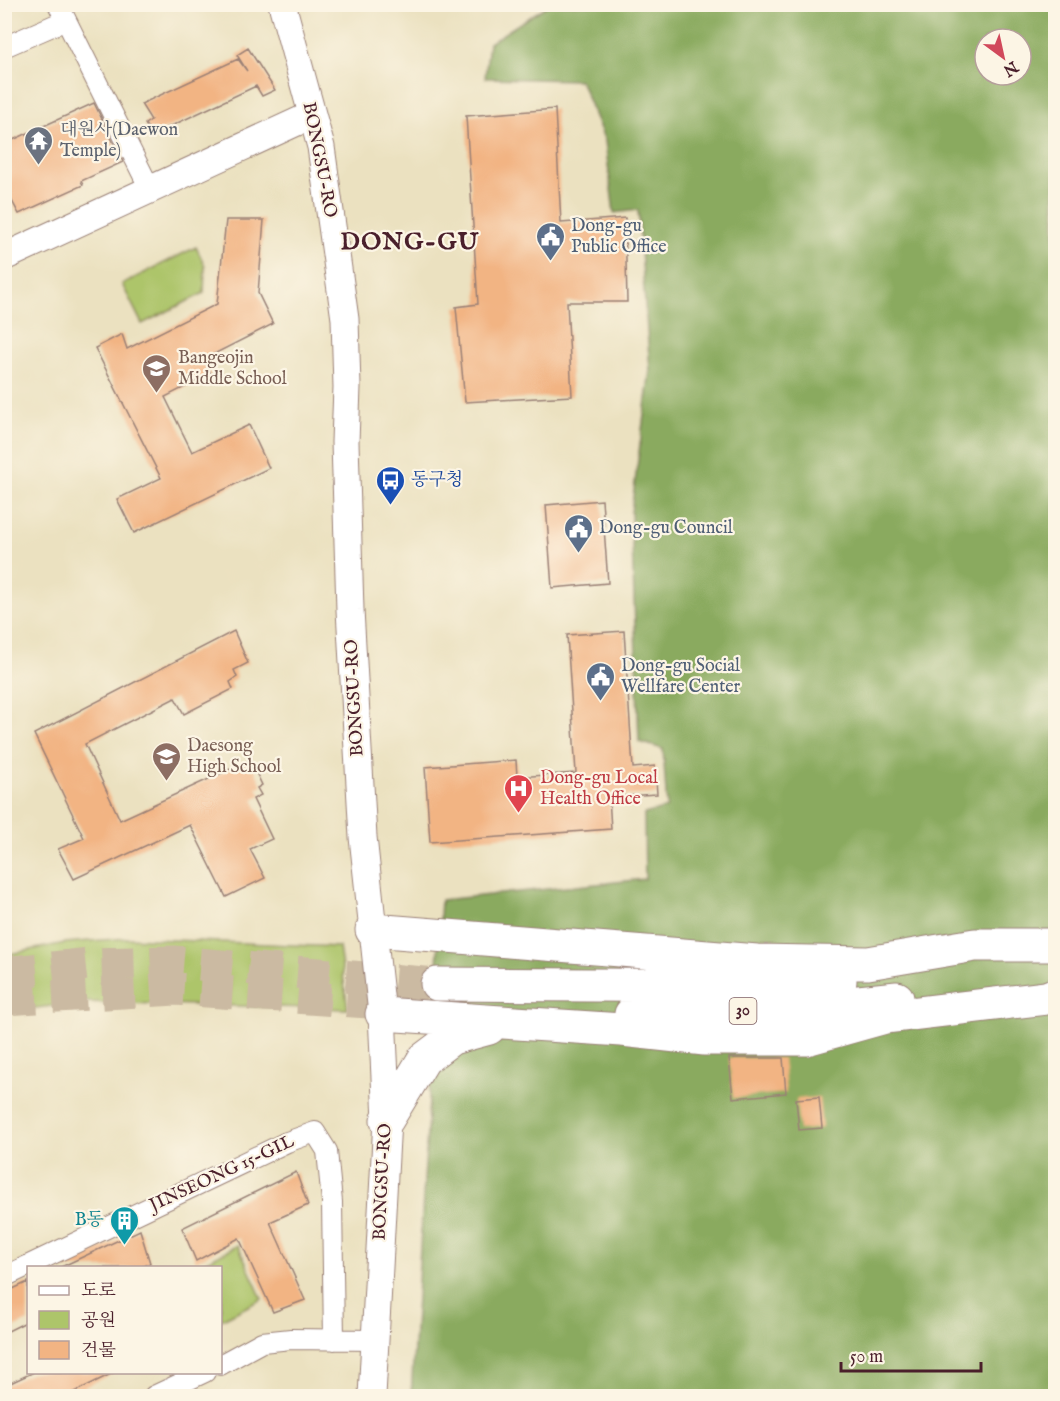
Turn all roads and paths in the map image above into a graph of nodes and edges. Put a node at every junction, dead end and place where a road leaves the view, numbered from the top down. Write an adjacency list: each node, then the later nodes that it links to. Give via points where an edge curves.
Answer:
1 (282, 4): 4 (main road, BONGSU-RO)
2 (62, 12): 3 (street); 5 (street)
3 (4, 47)
4 (312, 115): 5 (main road); 7 (main road, BONGSU-RO, via 321,147 345,319 350,598)
5 (150, 189): 6 (main road)
6 (4, 257)
7 (372, 930): 8 (highway, via 768,961 868,963 975,945); 11 (main road, BONGSU-RO)
8 (1056, 947): 9 (highway, 30, via 929,974 778,986 432,995 621,1014 782,1010)
9 (1056, 980)
10 (1056, 994): 12 (highway, via 885,1017 806,1039 705,1039)
11 (382, 1014): 12 (highway); 13 (main road, BONGSU-RO)
12 (507, 1023): 13 (highway, via 452,1038 424,1059)
13 (387, 1120): 18 (main road, BONGSU-RO)
14 (27, 1266): 16 (street, JINSEONG 15-GIL)
15 (27, 1266): 17 (street, JINSEONG 15-GIL, via 315,1132 327,1151 332,1193)
16 (4, 1277)
17 (334, 1340): 18 (street); 19 (street, via 262,1342)
18 (374, 1340): 22 (main road, BONGSU-RO)
19 (222, 1364)
20 (201, 1374): 21 (street)
21 (154, 1396)
22 (372, 1396)

